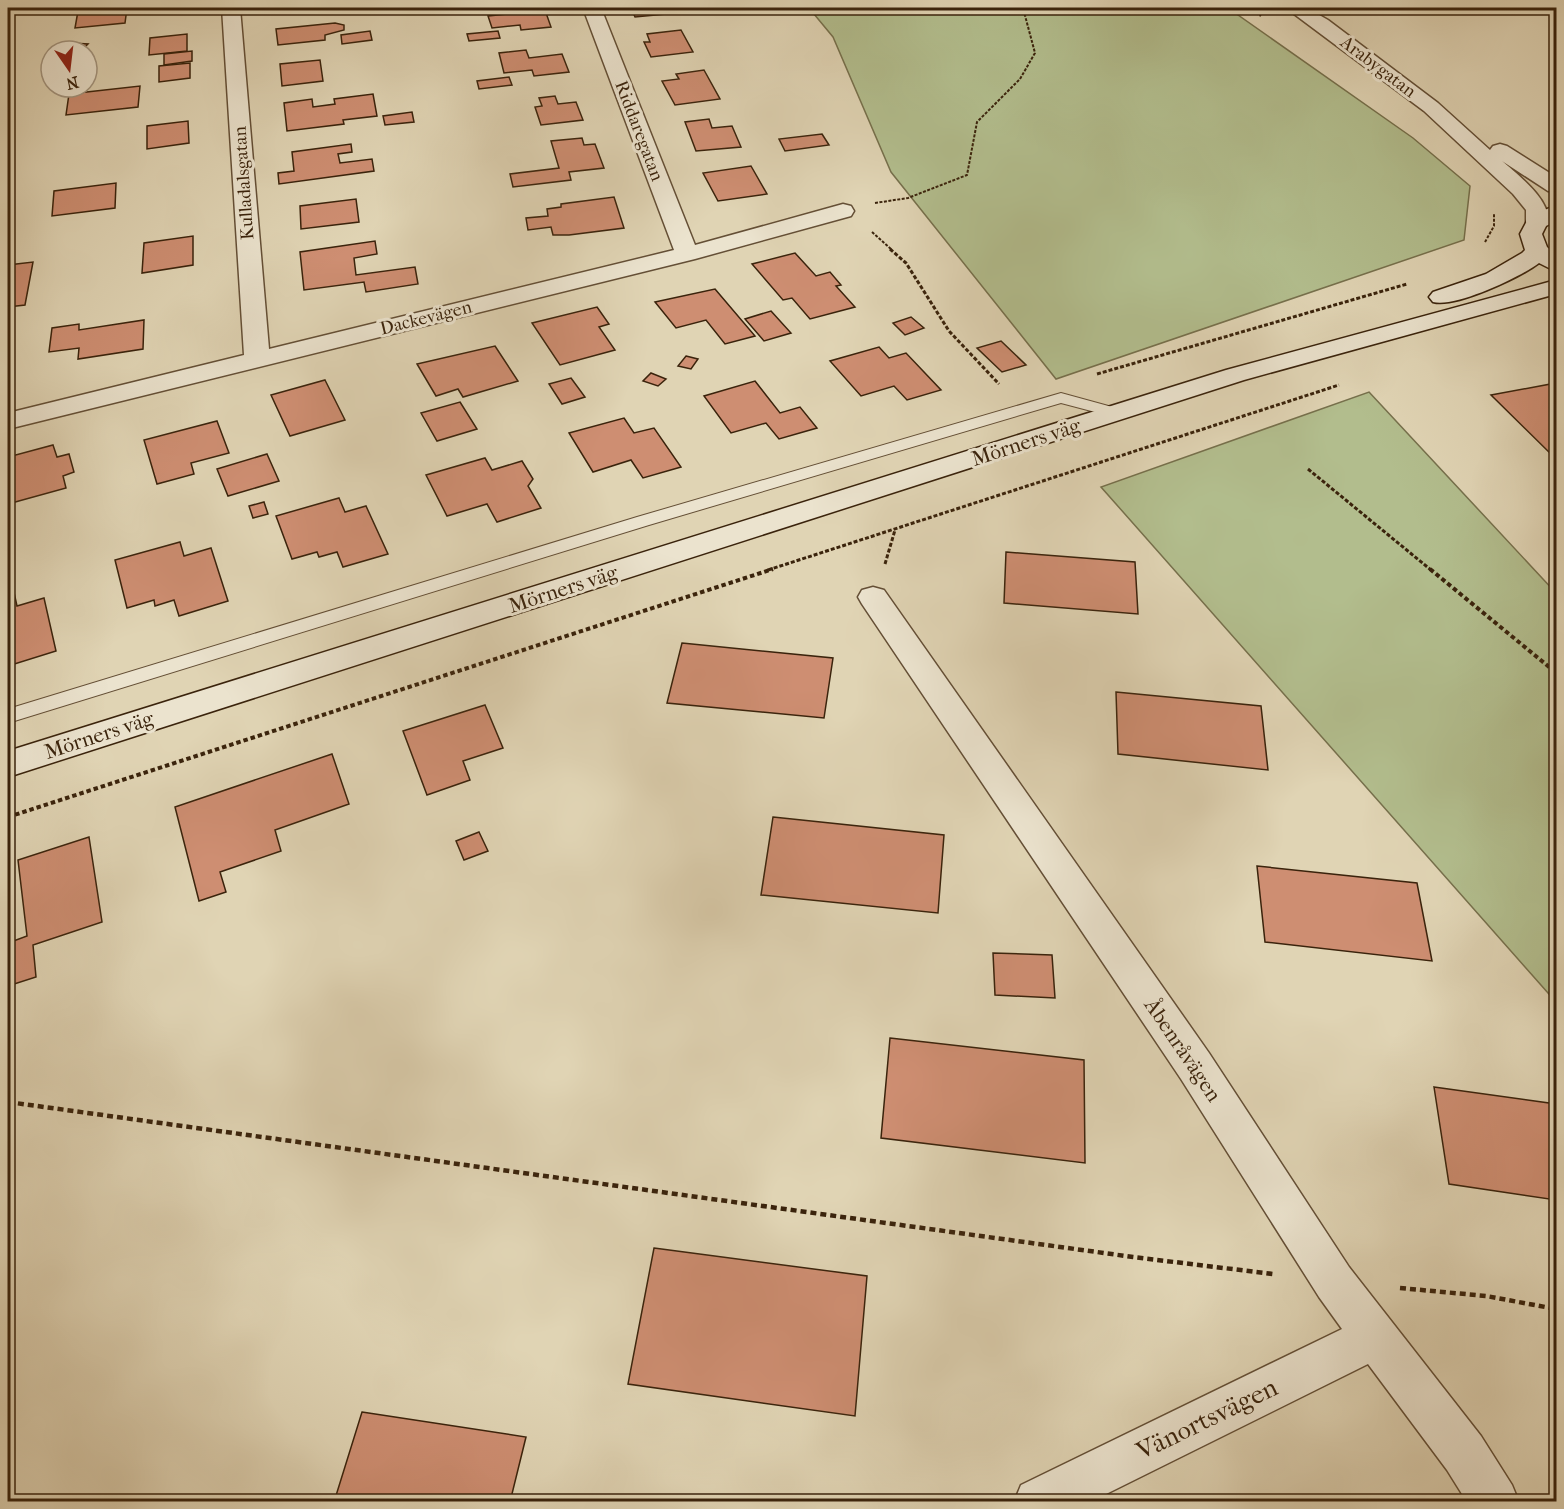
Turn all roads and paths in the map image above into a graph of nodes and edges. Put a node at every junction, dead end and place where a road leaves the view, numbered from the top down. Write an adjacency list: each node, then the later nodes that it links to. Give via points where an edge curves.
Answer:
1 (231, 8): 17 (street, Kulladalsgatan)
2 (592, 8): 12 (street, Riddaregatan)
3 (1023, 8): 7 (path, via 1035,53 1020,79 976,122 967,175 908,198)
4 (1294, 8): 5 (street, Arabygatan, via 1322,24)
5 (1431, 107): 6 (street, Arabygatan); 9 (street, Arabygatan)
6 (1557, 186)
7 (844, 209): 12 (street, Dackevägen); 20 (path, via 906,263 949,331)
8 (1493, 210): 10 (path, via 1494,226)
9 (1546, 217): 11 (street, Arabygatan, via 1531,234)
10 (1481, 249)
11 (1537, 250): 13 (street); 18 (street, Mörners väg, via 1530,261 1517,268)
12 (687, 254): 17 (street, Dackevägen)
13 (1557, 268)
14 (1415, 281): 15 (path)
15 (1405, 285)
16 (1557, 287): 18 (street, Mörners väg)
17 (257, 359): 22 (street, Dackevägen)
18 (1235, 375): 21 (street, Mörners väg)
19 (1341, 384): 28 (path)
20 (1004, 389)
21 (1118, 413): 26 (lane, Mörners väg, via 1061,398 643,521); 27 (street, Mörners väg)
22 (8, 421)
23 (1308, 469): 25 (path, via 1554,670)
24 (873, 597): 30 (street, Åbenråvägen, via 1195,1066)
25 (1557, 679)
26 (8, 716)
27 (8, 764)
28 (8, 817)
29 (8, 1102): 30 (path, via 1133,1257)
30 (1334, 1281): 31 (path, via 1486,1296); 32 (street, Åbenråvägen)
31 (1557, 1309)
32 (1376, 1336): 33 (street, Vänortsvägen); 34 (street, Åbenråvägen, via 1464,1453)
33 (1038, 1502)
34 (1495, 1502)

